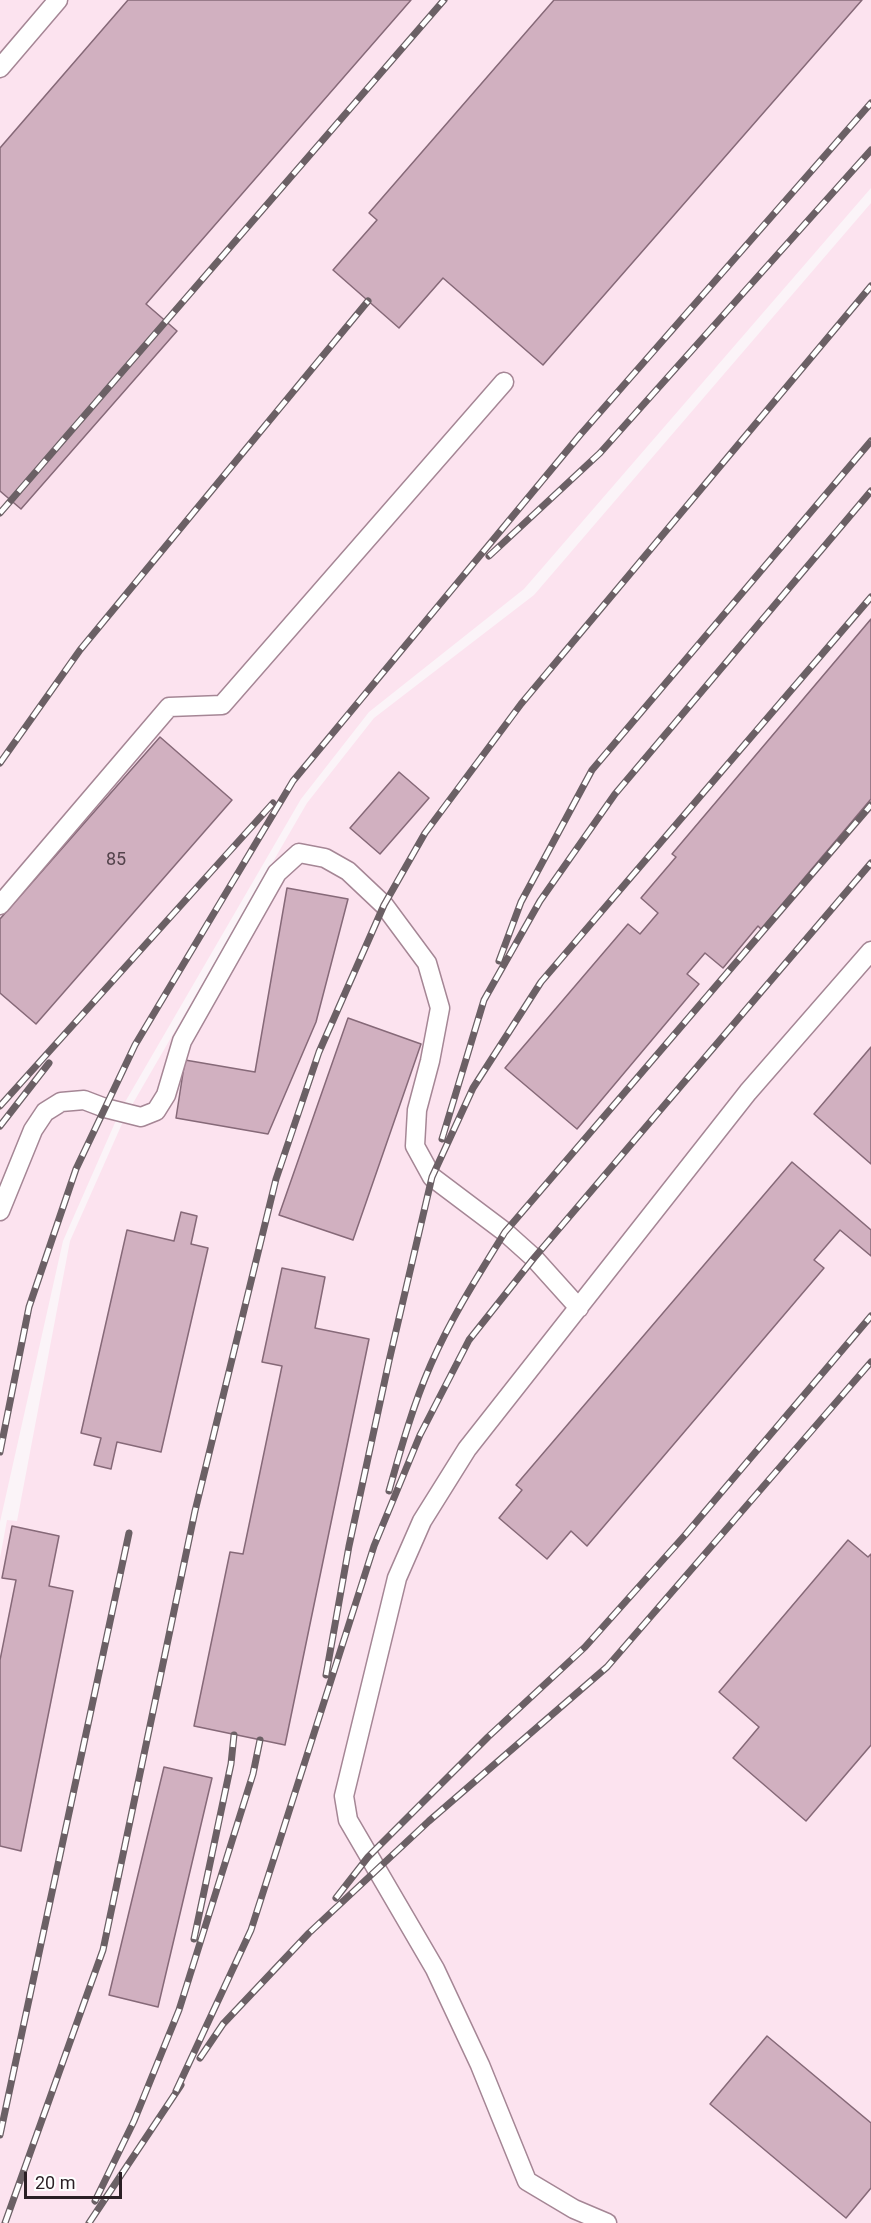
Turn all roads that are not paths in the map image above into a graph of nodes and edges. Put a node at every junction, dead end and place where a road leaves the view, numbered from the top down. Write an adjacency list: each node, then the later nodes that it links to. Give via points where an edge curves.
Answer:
1 (58, 0): 2 (lane)
2 (0, 68)
3 (504, 382): 4 (lane, via 222,705 169,707)
4 (0, 905)
5 (871, 951): 7 (lane, via 748,1092)
6 (0, 1211): 7 (lane, via 33,1130 45,1112 62,1102 84,1100 141,1117 156,1111 166,1095 182,1041 277,873 298,853 316,856 348,871 384,905 426,963 441,1008 417,1110 415,1146 432,1177 505,1232)
7 (579, 1308): 8 (lane, via 467,1449 422,1521 397,1578 344,1796 348,1820 435,1969 480,2065 527,2181)
8 (607, 2223)

